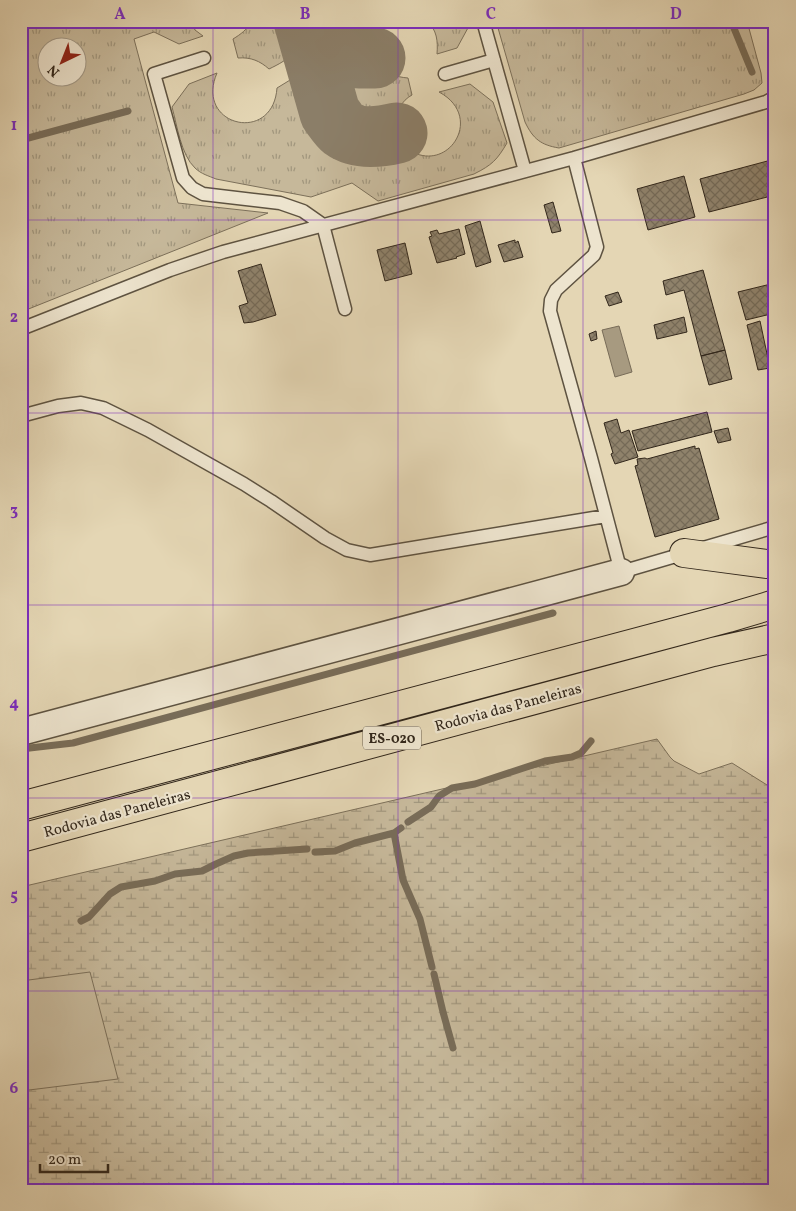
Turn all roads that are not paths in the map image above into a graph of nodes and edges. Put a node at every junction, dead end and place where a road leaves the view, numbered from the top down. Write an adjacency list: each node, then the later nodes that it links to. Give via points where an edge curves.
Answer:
1 (483, 21): 3 (lane)
2 (204, 58): 8 (lane, via 154,74 183,178 203,194 280,203 303,211)
3 (494, 60): 4 (lane); 7 (lane)
4 (445, 74)
5 (775, 97): 6 (lane)
6 (574, 158): 7 (lane); 12 (lane, via 597,247 594,255 556,290 550,300 550,311)
7 (525, 171): 8 (lane)
8 (323, 225): 9 (lane); 10 (lane, via 170,270)
9 (345, 309)
10 (21, 329)
11 (21, 416): 12 (lane, via 81,403 103,408 244,484 346,550 370,555)
12 (606, 516): 16 (lane)
13 (775, 527): 14 (lane)
14 (684, 553): 15 (main road); 16 (lane)
15 (775, 565)
16 (621, 572): 19 (street)
17 (775, 604): 20 (main road, Rodovia das Paneleiras / ES-020)
18 (769, 639): 21 (main road, Rodovia das Paneleiras / ES-020)
19 (21, 732)
20 (21, 806)
21 (21, 838)

